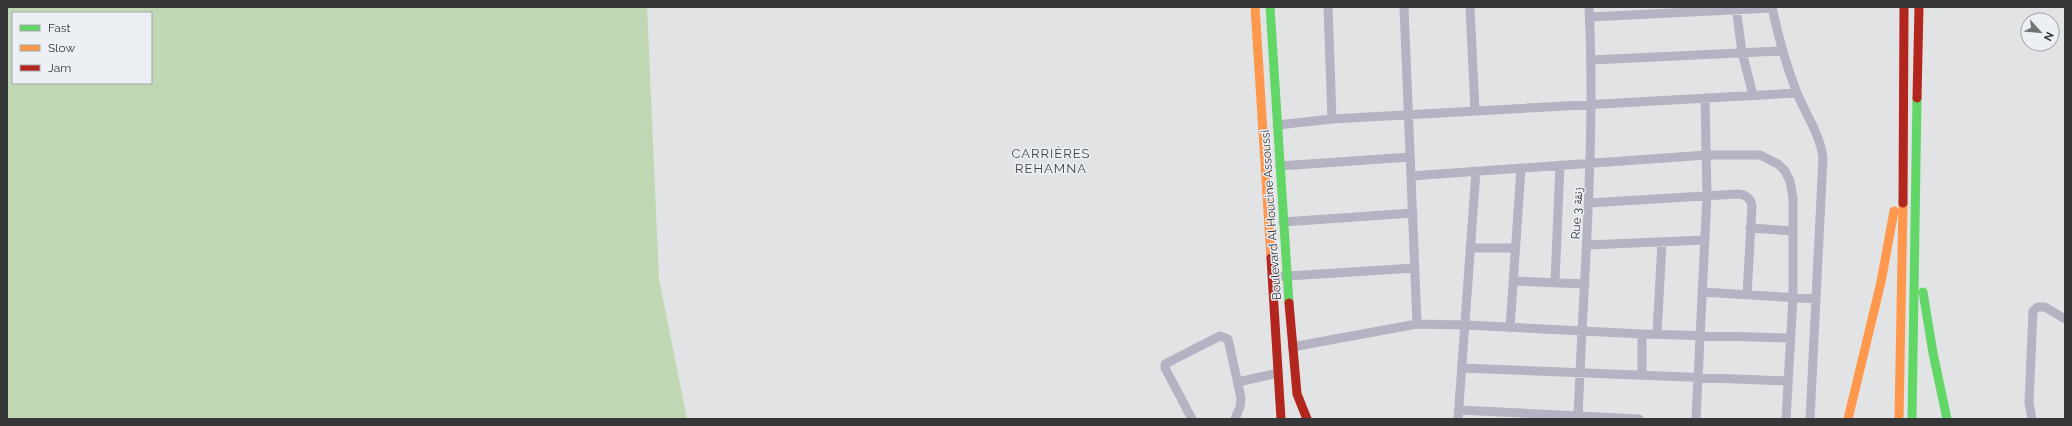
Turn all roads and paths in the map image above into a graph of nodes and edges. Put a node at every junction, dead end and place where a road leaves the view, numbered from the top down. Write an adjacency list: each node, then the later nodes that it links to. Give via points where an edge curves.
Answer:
1 (1255, 7): 47 (main road, Boulevard Al Houcine Assoussi)
2 (1270, 7): 23 (main road, Boulevard Al Houcine Assoussi)
3 (1328, 7): 22 (street)
4 (1404, 7): 21 (street)
5 (1470, 7): 20 (street)
6 (1589, 7): 12 (street, Rue 3 زنقة)
7 (1772, 7): 10 (street); 13 (street)
8 (1904, 7): 24 (main road)
9 (1919, 7): 25 (main road)
10 (1736, 8): 11 (street); 14 (street)
11 (1633, 11): 12 (street)
12 (1590, 17): 15 (street, Rue 3 زنقة)
13 (1782, 50): 14 (street); 16 (street)
14 (1742, 52): 15 (street); 17 (street)
15 (1592, 60): 19 (street, Rue 3 زنقة)
16 (1797, 93): 17 (street); 54 (street, via 1817,133 1822,152)
17 (1753, 95): 18 (street)
18 (1705, 98): 19 (street); 26 (street)
19 (1591, 104): 20 (street); 28 (street, Rue 3 زنقة)
20 (1475, 111): 21 (street)
21 (1408, 114): 22 (street); 27 (street)
22 (1332, 118): 23 (street)
23 (1277, 125): 30 (main road, Boulevard Al Houcine Assoussi)
24 (1904, 139): 82 (main road, via 1881,282); 83 (main road)
25 (1917, 142): 84 (main road); 85 (main road, via 1920,265 1925,311)
26 (1707, 155): 28 (street); 34 (street); 39 (street, via 1753,154 1778,164 1790,181)
27 (1410, 157): 30 (street); 33 (street)
28 (1591, 162): 29 (street); 35 (street, Rue 3 زنقة)
29 (1560, 165): 31 (street); 49 (street)
30 (1280, 166): 37 (main road, Boulevard Al Houcine Assoussi)
31 (1521, 168): 32 (street); 44 (street)
32 (1476, 171): 33 (street); 43 (street)
33 (1411, 176): 36 (street)
34 (1707, 196): 35 (street); 38 (street, via 1746,196 1751,203); 40 (street)
35 (1590, 203): 42 (street, Rue 3 زنقة)
36 (1413, 212): 37 (street); 45 (street)
37 (1283, 222): 46 (main road, Boulevard Al Houcine Assoussi)
38 (1750, 228): 39 (street); 52 (street)
39 (1793, 231): 53 (street)
40 (1705, 240): 41 (street); 51 (street)
41 (1662, 242): 42 (street); 61 (street)
42 (1587, 245): 50 (street, Rue 3 زنقة)
43 (1470, 248): 44 (street); 57 (street)
44 (1515, 248): 48 (street)
45 (1415, 268): 46 (street); 56 (street)
46 (1286, 276): 47 (street); 64 (main road, Boulevard Al Houcine Assoussi)
47 (1272, 277): 66 (main road, Boulevard Al Houcine Assoussi)
48 (1513, 281): 49 (street); 58 (street)
49 (1555, 282): 50 (street)
50 (1585, 284): 59 (street, Rue 3 زنقة)
51 (1702, 292): 52 (street); 62 (street)
52 (1747, 295): 53 (street)
53 (1793, 297): 54 (street); 63 (street)
54 (1816, 299): 81 (street)
55 (2065, 319): 86 (street, via 2045,307 2038,307 2033,311 2029,403)
56 (1417, 324): 57 (street); 64 (street)
57 (1465, 325): 58 (street); 65 (street)
58 (1510, 328): 59 (street)
59 (1583, 331): 60 (street); 67 (street, Rue 3 زنقة)
60 (1642, 334): 61 (street); 68 (street)
61 (1657, 334): 62 (street)
62 (1699, 336): 63 (street); 69 (street)
63 (1792, 338): 70 (street)
64 (1292, 347): 77 (main road, Boulevard Al Houcine Assoussi, via 1297,394)
65 (1462, 368): 67 (street); 72 (street)
66 (1278, 373): 71 (street); 76 (main road, Boulevard Al Houcine Assoussi)
67 (1580, 373): 68 (street); 73 (street, Rue 3 زنقة)
68 (1642, 375): 69 (street)
69 (1698, 377): 70 (street); 79 (street)
70 (1788, 381): 80 (street)
71 (1238, 382): 74 (street, via 1228,339 1225,336 1220,336 1167,362 1165,368); 75 (street, via 1241,403)
72 (1459, 415): 73 (street)
73 (1578, 418): 78 (street)
74 (1192, 419)
75 (1235, 419)
76 (1281, 419)
77 (1307, 419)
78 (1639, 419)
79 (1696, 419)
80 (1786, 419)
81 (1810, 419)
82 (1848, 419)
83 (1899, 419)
84 (1912, 419)
85 (1947, 419)
86 (2032, 419)

